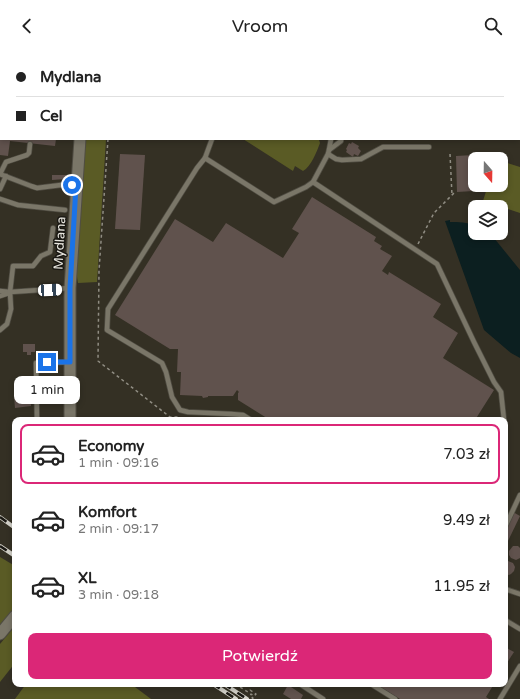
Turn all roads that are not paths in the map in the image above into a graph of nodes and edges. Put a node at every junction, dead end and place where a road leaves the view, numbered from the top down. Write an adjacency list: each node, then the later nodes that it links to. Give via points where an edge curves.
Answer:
1 (80, 140): 11 (street, Mydlana)
2 (212, 140): 8 (lane)
3 (331, 140): 7 (lane)
4 (341, 140): 7 (lane)
5 (30, 144): 9 (lane, via 27,155 6,162)
6 (429, 147): 7 (lane, via 382,146 361,159 342,160 336,159)
7 (329, 152): 10 (lane)
8 (205, 158): 10 (lane, via 274,202); 24 (lane, via 108,309 107,330 162,363 172,397 180,410)
9 (2, 175): 11 (lane, via 37,188); 12 (lane)
10 (313, 182): 25 (lane, via 437,264 501,392)
11 (76, 186): 16 (street, Mydlana)
12 (0, 189)
13 (0, 199): 14 (lane, via 18,205)
14 (65, 210)
15 (53, 228): 18 (lane, via 50,252 41,256 33,266 13,266)
16 (70, 288): 18 (lane); 21 (street, Mydlana)
17 (0, 291): 18 (lane)
18 (10, 292): 19 (lane); 20 (lane, via 11,309 7,324)
19 (0, 296)
20 (0, 330)
21 (70, 362): 22 (lane, via 36,363); 23 (street, Mydlana)
22 (37, 417)
23 (70, 417)
24 (246, 417)
25 (504, 417)
26 (520, 495): 27 (lane)
27 (508, 521)
28 (508, 590): 29 (lane)
29 (520, 594)
30 (12, 620): 33 (street)
31 (508, 622): 32 (lane)
32 (520, 629)
33 (0, 634)
34 (520, 666): 35 (lane)
35 (508, 686)
36 (305, 687): 39 (lane)
37 (376, 687): 40 (lane)
38 (507, 687): 41 (lane)
39 (323, 699)
40 (395, 699)
41 (500, 699)

